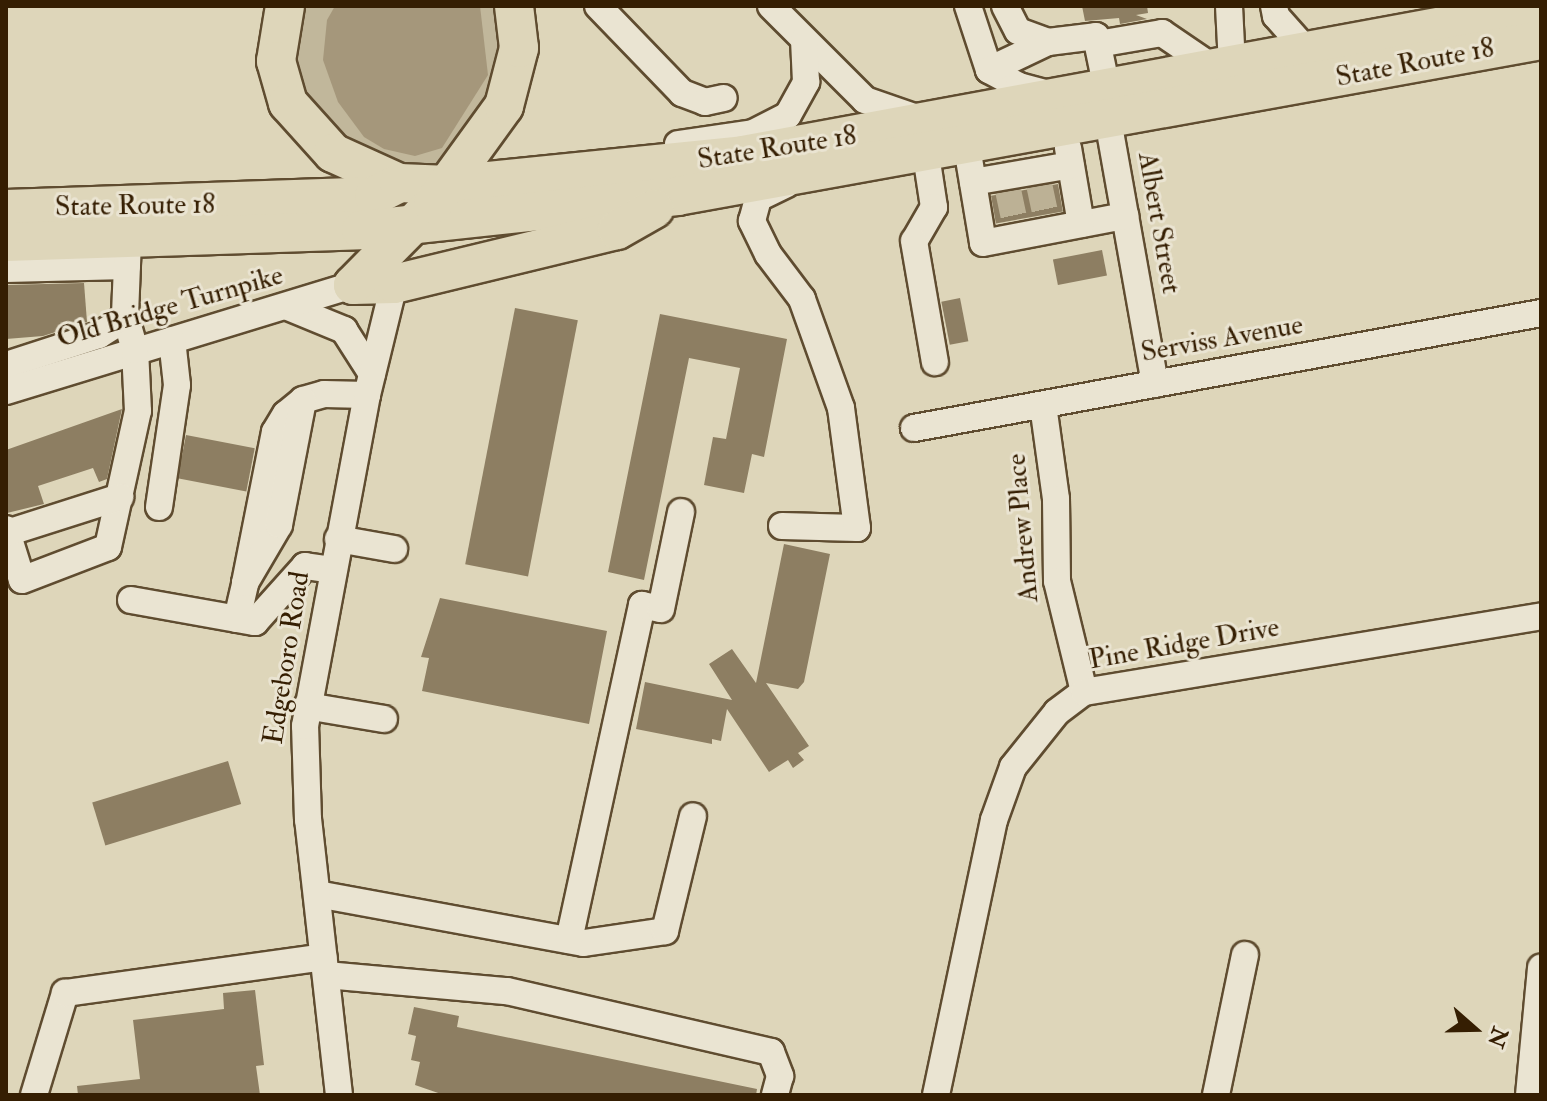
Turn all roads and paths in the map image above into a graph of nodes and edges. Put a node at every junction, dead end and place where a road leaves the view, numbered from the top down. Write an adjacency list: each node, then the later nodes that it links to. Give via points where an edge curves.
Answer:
1 (285, 6): 26 (highway, via 276,61 288,103 333,153)
2 (514, 6): 26 (highway, via 520,32 513,86)
3 (598, 6): 18 (street, via 682,93 705,102)
4 (771, 6): 11 (street)
5 (1005, 6): 13 (street)
6 (1541, 8): 10 (highway, State Route 18)
7 (1275, 11): 15 (street)
8 (1231, 15): 16 (street)
9 (970, 17): 17 (street)
10 (1425, 17): 15 (highway, State Route 18)
11 (804, 40): 21 (street, via 865,100); 23 (street, via 806,82 788,115 753,133 677,144)
12 (1541, 40): 19 (highway, State Route 18)
13 (1017, 42): 14 (street, via 1096,36); 17 (street)
14 (1098, 44): 16 (street, via 1162,33); 19 (street, Albert Street)
15 (1307, 51): 16 (highway, State Route 18)
16 (1224, 67): 19 (highway, State Route 18)
17 (989, 70): 20 (street, via 1019,86)
18 (724, 98)
19 (1107, 104): 20 (highway, State Route 18); 28 (street, Albert Street)
20 (1066, 130): 21 (highway, State Route 18); 21 (street, via 1038,178 1007,183); 29 (street)
21 (961, 150): 22 (highway, State Route 18); 23 (highway, State Route 18); 29 (street, via 983,243 1047,223)
22 (926, 155): 24 (highway, State Route 18); 40 (street, via 934,207 914,241)
23 (651, 167): 26 (highway, State Route 18)
24 (799, 178): 25 (highway, State Route 18); 50 (street, via 758,198 752,221 768,254 802,299 841,408 857,528)
25 (677, 196): 26 (highway, State Route 18); 33 (highway, via 617,230)
26 (423, 205): 27 (highway, State Route 18, via 374,196); 31 (highway, State Route 18); 33 (highway, via 395,262); 34 (highway)
27 (6, 209)
28 (1125, 216): 29 (street); 43 (street, Albert Street)
29 (1081, 224)
30 (6, 242): 31 (highway, State Route 18)
31 (128, 252): 32 (street); 37 (street)
32 (6, 269)
33 (394, 284): 34 (highway); 42 (street, Edgeboro Road)
34 (353, 285): 35 (street, Old Bridge Turnpike)
35 (288, 307): 38 (street, Old Bridge Turnpike); 42 (street, via 344,330)
36 (1541, 313): 43 (street, Serviss Avenue)
37 (125, 315): 39 (street); 41 (street, via 99,335)
38 (172, 340): 39 (street, Old Bridge Turnpike); 48 (street, via 177,385)
39 (135, 350): 44 (street, Old Bridge Turnpike); 47 (street, via 138,411)
40 (935, 362)
41 (6, 365)
42 (369, 384): 52 (street, Edgeboro Road); 57 (street, via 303,400 279,525 245,583)
43 (1155, 384): 45 (street, Serviss Avenue)
44 (6, 391)
45 (1043, 405): 46 (street, Serviss Avenue); 58 (street, Andrew Place, via 1056,499 1057,581)
46 (914, 428)
47 (120, 497): 51 (street); 51 (street, via 108,547 22,580)
48 (159, 507)
49 (681, 512): 63 (street, via 661,609 642,605)
50 (782, 526)
51 (7, 531)
52 (338, 539): 53 (street); 54 (street, Edgeboro Road)
53 (394, 549)
54 (332, 570): 57 (street, via 305,566); 59 (street, Edgeboro Road)
55 (131, 600): 57 (street)
56 (1541, 616): 58 (street, Pine Ridge Drive)
57 (246, 620)
58 (1084, 692): 70 (street, Pine Ridge Drive, via 1057,712 1013,767 994,820)
59 (307, 706): 60 (street); 62 (street, Edgeboro Road, via 304,768)
60 (384, 719)
61 (693, 816): 63 (street, via 665,931)
62 (317, 894): 63 (street); 65 (street, Edgeboro Road)
63 (569, 940)
64 (1245, 955): 71 (street)
65 (325, 966): 67 (street, via 65,993); 68 (street, Edgeboro Road); 69 (street, via 507,991 771,1052 780,1076)
66 (1541, 968): 72 (street)
67 (34, 1095)
68 (339, 1095)
69 (775, 1095)
70 (936, 1095)
71 (1216, 1095)
72 (1529, 1095)

